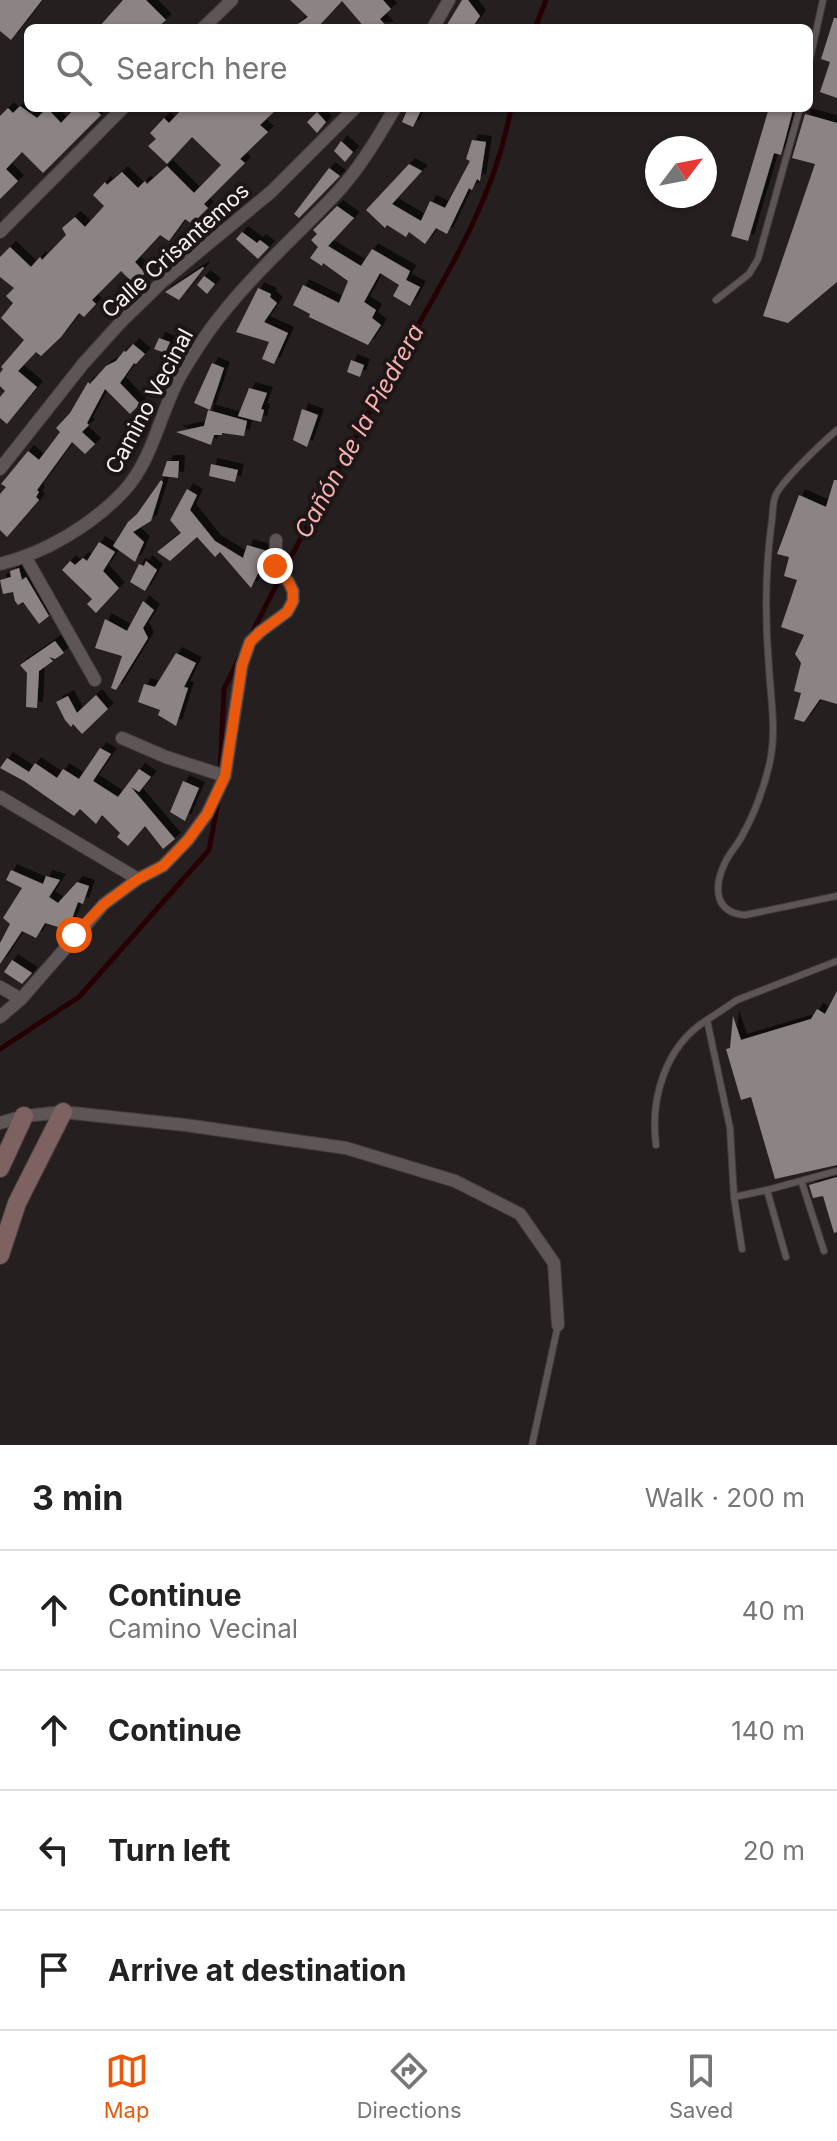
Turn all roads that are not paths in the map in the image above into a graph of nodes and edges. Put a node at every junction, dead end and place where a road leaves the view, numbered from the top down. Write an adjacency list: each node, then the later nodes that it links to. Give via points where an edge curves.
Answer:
1 (232, 0): 4 (street)
2 (449, 0): 5 (street)
3 (823, 0): 6 (lane)
4 (207, 24)
5 (435, 24)
6 (813, 45)
7 (119, 112): 11 (street)
8 (351, 112): 14 (street, Calle Crisantemos, via 271,192 120,323)
9 (393, 112): 16 (street, Camino Vecinal, via 334,196 256,272 209,331 177,382 141,468 125,489 104,510)
10 (799, 112): 12 (lane, via 758,259 749,274)
11 (0, 232)
12 (716, 300)
13 (837, 430): 23 (lane, via 788,476 776,495 766,617 773,704 769,767 744,833 724,864 719,897 723,908 745,915)
14 (0, 469)
15 (276, 540): 20 (street, via 275,566 288,581 293,601 250,642)
16 (26, 558): 17 (street, Camino Vecinal); 18 (street)
17 (0, 564)
18 (95, 680)
19 (122, 738): 20 (street)
20 (225, 776): 22 (street, via 188,840 163,866)
21 (0, 797): 22 (street)
22 (138, 879): 26 (street, via 104,904)
23 (837, 896)
24 (837, 961): 28 (lane, via 744,997)
25 (0, 987): 26 (street)
26 (21, 999): 27 (street)
27 (0, 1017)
28 (707, 1020): 32 (lane, via 684,1038 663,1076 655,1105); 37 (lane, via 730,1128)
29 (63, 1112): 30 (street); 40 (main road, via 17,1203); 42 (street, via 346,1148 455,1181 520,1214 554,1263)
30 (24, 1116): 31 (street); 33 (main road)
31 (0, 1123)
32 (656, 1145)
33 (0, 1168)
34 (837, 1171): 35 (lane)
35 (802, 1183): 36 (lane); 39 (lane)
36 (767, 1190): 37 (lane); 41 (lane)
37 (734, 1197): 38 (lane)
38 (742, 1249)
39 (824, 1251)
40 (0, 1255)
41 (786, 1257)
42 (558, 1325): 43 (lane)
43 (532, 1445)

